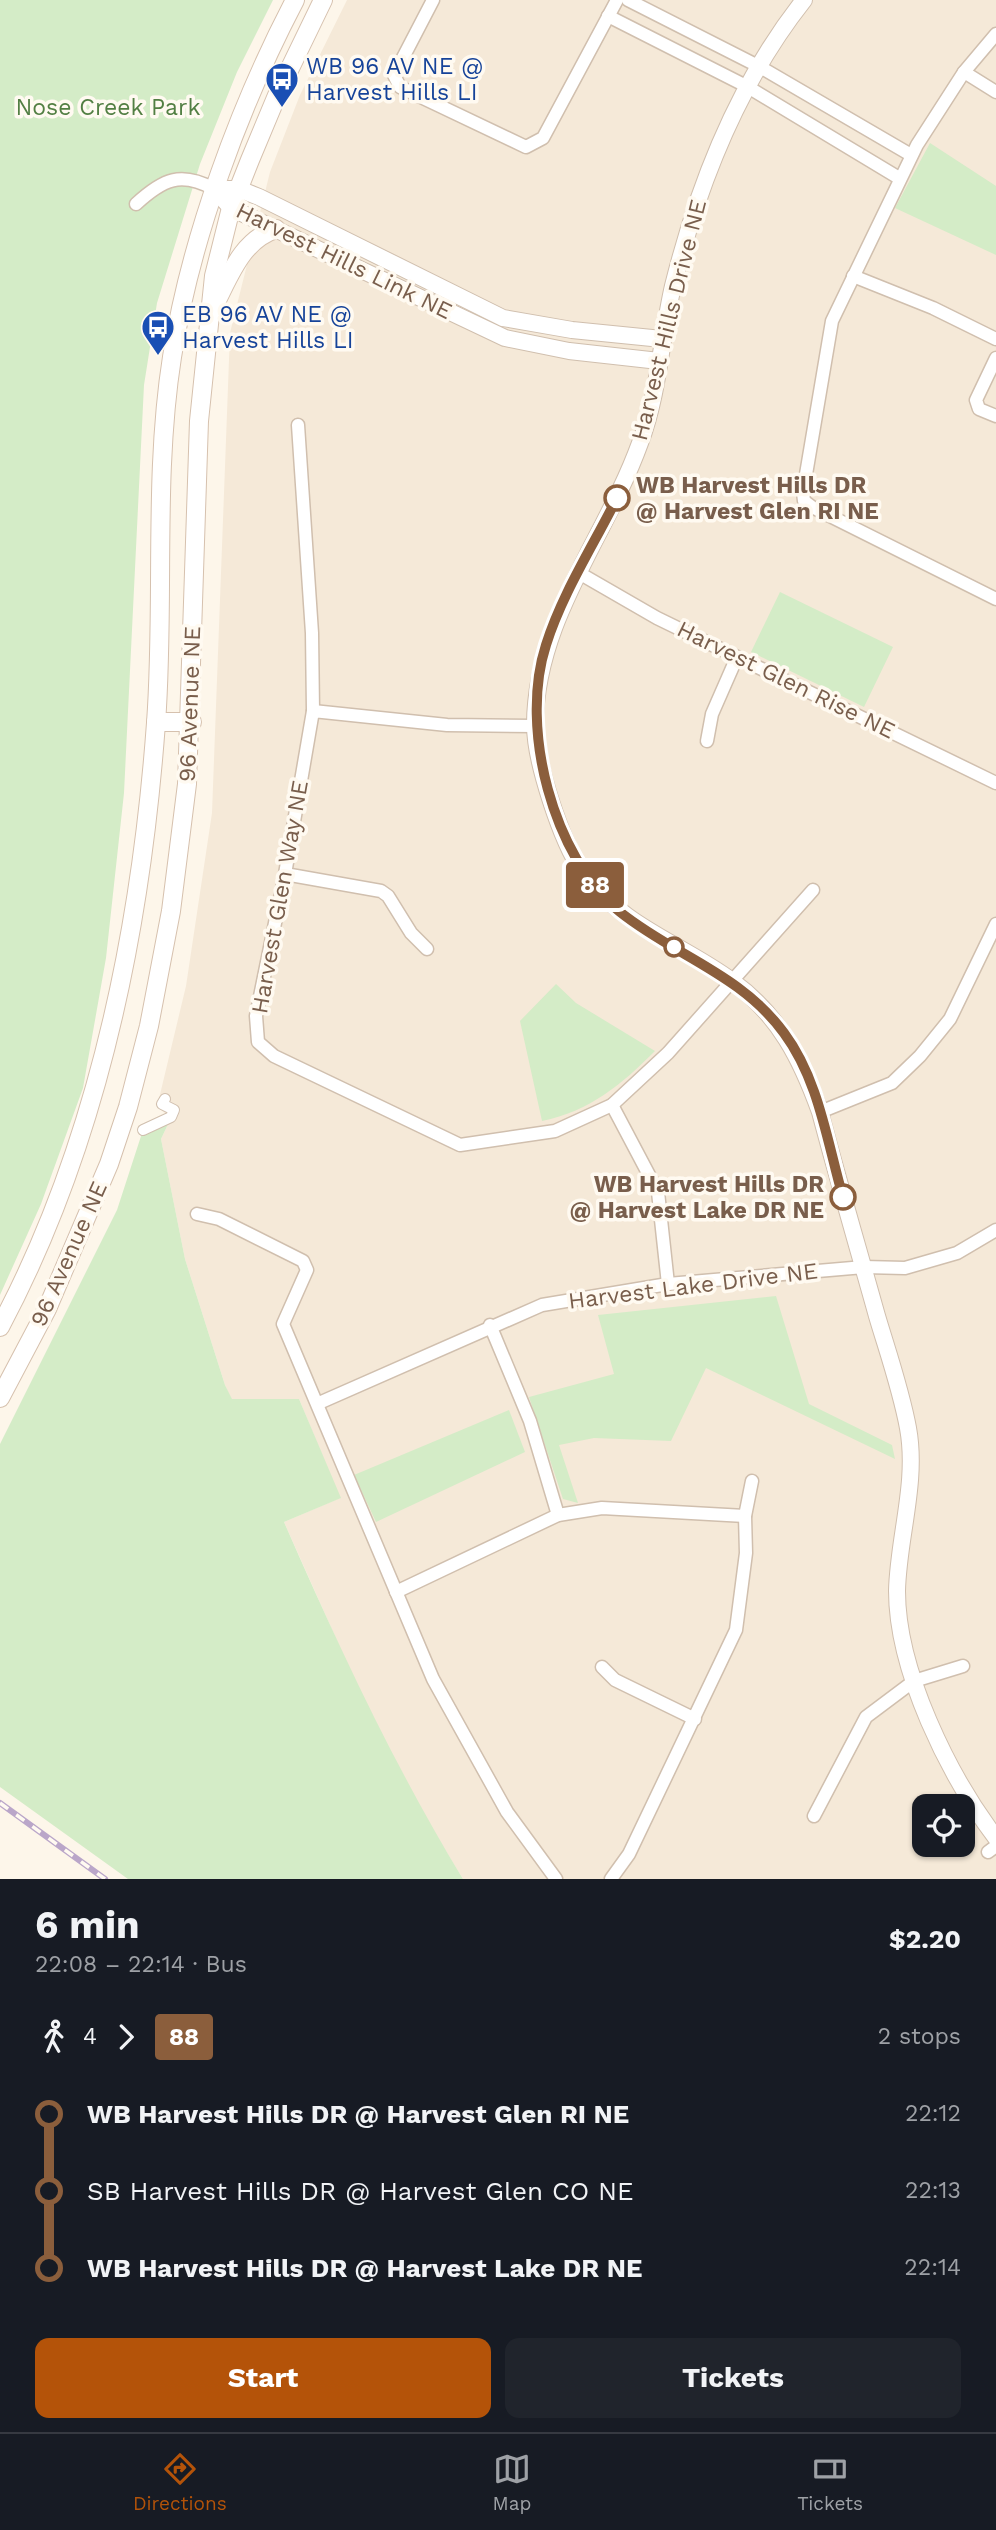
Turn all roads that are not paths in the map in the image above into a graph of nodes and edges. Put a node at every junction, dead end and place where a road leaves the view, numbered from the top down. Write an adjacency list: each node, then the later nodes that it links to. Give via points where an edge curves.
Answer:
1 (295, 0): 15 (main road, 96 Avenue NE)
2 (323, 0): 14 (main road, 96 Avenue NE)
3 (433, 0): 7 (street, via 394,75 400,87 526,147 543,138)
4 (617, 0): 7 (street)
5 (628, 0): 9 (street)
6 (804, 0): 9 (street, Harvest Hills Drive NE)
7 (608, 16): 11 (street)
8 (996, 34): 10 (street)
9 (760, 67): 11 (street, Harvest Hills Drive NE); 13 (street)
10 (964, 72): 12 (street); 13 (street)
11 (748, 88): 13 (street); 21 (street, Harvest Hills Drive NE, via 701,189)
12 (996, 92)
13 (905, 167): 19 (street)
14 (239, 189): 15 (street, Harvest Hills Link NE); 17 (main road, 96 Avenue NE); 21 (street, Harvest Hills Link NE, via 503,318)
15 (214, 190): 16 (street, via 196,179 168,180); 17 (street, Harvest Hills Link NE); 31 (main road, 96 Avenue NE, via 188,275 172,359 165,435)
16 (136, 204)
17 (231, 208): 18 (street, Harvest Hills Link NE); 20 (main road, 96 Avenue NE, via 214,276)
18 (276, 229): 20 (main road, via 264,232 246,248); 24 (street, Harvest Hills Link NE, via 505,338)
19 (853, 276): 22 (street); 28 (street, via 832,321 804,501)
20 (212, 311): 32 (main road, 96 Avenue NE, via 199,421)
21 (663, 339): 24 (street, Harvest Hills Drive NE)
22 (996, 339)
23 (996, 358): 25 (street, via 976,400 979,409)
24 (659, 361): 27 (street, Harvest Hills Drive NE, via 650,417 629,473)
25 (996, 416)
26 (298, 425): 30 (street, Harvest Glen Way NE)
27 (579, 573): 29 (street, Harvest Glen Rise NE); 33 (street, Harvest Hills Drive NE, via 545,647)
28 (996, 599)
29 (737, 657): 34 (street, via 712,714); 35 (street, Harvest Glen Rise NE)
30 (313, 710): 33 (street, via 447,725); 36 (street, Harvest Glen Way NE)
31 (156, 722): 32 (main road); 50 (main road, 96 Avenue NE, via 135,902 110,1028 73,1154 38,1247)
32 (191, 722): 51 (main road, 96 Avenue NE, via 171,911 128,1107 70,1260)
33 (534, 726): 40 (street, Harvest Hills Drive NE, via 551,803 581,870 619,911)
34 (707, 741)
35 (996, 783)
36 (285, 874): 39 (street, via 381,891); 42 (street, Harvest Glen Way NE, via 256,1016 258,1042 274,1056 460,1145 555,1131)
37 (813, 890): 40 (street, Harvest Glen Way NE)
38 (996, 924): 43 (street, via 950,1019 919,1056 892,1083)
39 (427, 949)
40 (732, 981): 42 (street, Harvest Glen Way NE); 43 (street, Harvest Hills Drive NE, via 786,1036 802,1061)
41 (165, 1099): 44 (street, via 162,1104 174,1110 171,1117)
42 (612, 1105): 48 (street, via 659,1192)
43 (820, 1112): 47 (street, Harvest Hills Drive NE)
44 (143, 1130)
45 (197, 1214): 52 (street, via 219,1219 303,1261 307,1270 283,1324)
46 (995, 1232): 47 (street, Harvest Lake Drive NE, via 957,1253 905,1268)
47 (864, 1267): 48 (street, Harvest Lake Drive NE); 59 (street, Harvest Hills Drive NE, via 908,1431 909,1487 897,1590 901,1636)
48 (668, 1284): 49 (street, Harvest Lake Drive NE, via 542,1305)
49 (490, 1325): 52 (street, Harvest Lake Drive NE); 54 (street, via 530,1421)
50 (0, 1327)
51 (0, 1398)
52 (319, 1403): 56 (street)
53 (752, 1481): 55 (street)
54 (558, 1515): 55 (street, via 602,1508); 56 (street)
55 (745, 1516): 60 (street, via 746,1553 736,1630)
56 (396, 1592): 63 (street, via 433,1679 493,1788)
57 (963, 1666): 59 (street)
58 (602, 1667): 60 (street, via 615,1680)
59 (914, 1681): 61 (street, via 866,1717); 62 (street, Harvest Hills Drive NE, via 969,1804)
60 (695, 1719): 64 (street, via 629,1854)
61 (814, 1816)
62 (993, 1845)
63 (556, 1879)
64 (611, 1879)

